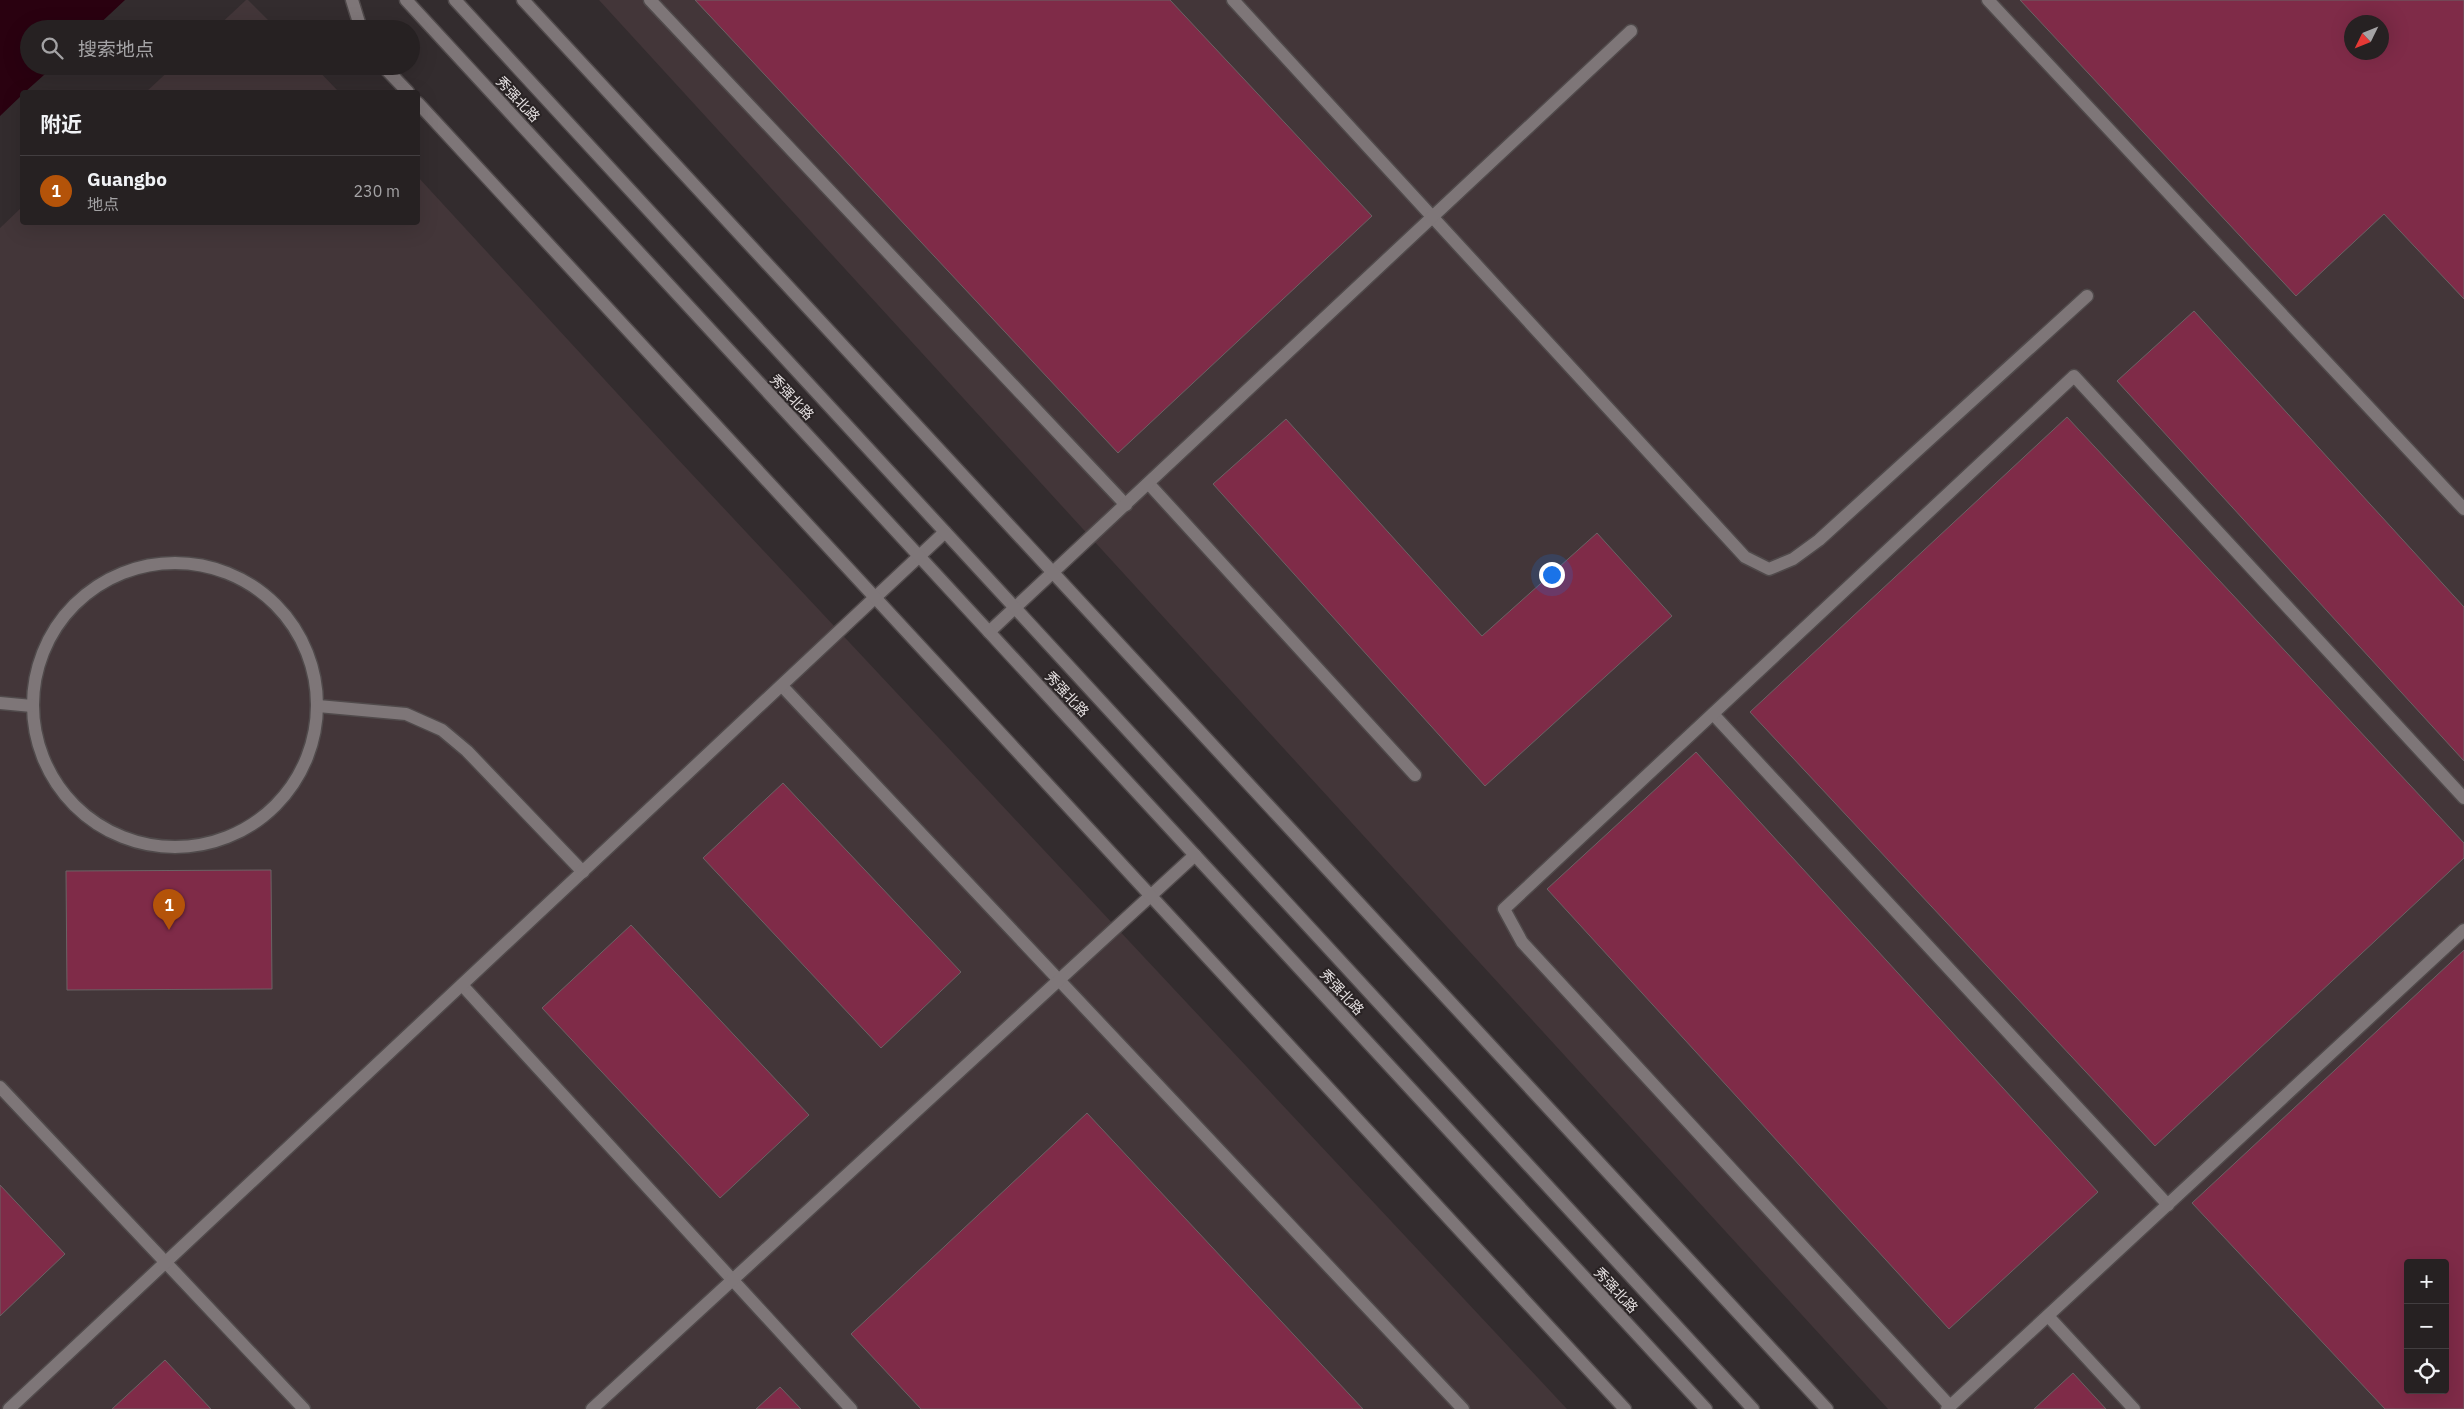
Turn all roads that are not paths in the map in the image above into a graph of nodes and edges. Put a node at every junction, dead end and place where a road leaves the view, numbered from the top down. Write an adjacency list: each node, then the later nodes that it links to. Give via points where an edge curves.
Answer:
1 (352, 0): 8 (street)
2 (406, 0): 19 (street, 秀强北路)
3 (455, 0): 18 (street, 秀强北路)
4 (523, 0): 20 (street)
5 (650, 0): 16 (street)
6 (1233, 0): 13 (street)
7 (1988, 0): 17 (street)
8 (358, 20)
9 (1631, 31): 13 (street)
10 (392, 75): 11 (street)
11 (406, 90)
12 (420, 105): 21 (street)
13 (1433, 217): 14 (street, via 1745,557 1769,569 1793,559 1819,540); 15 (street)
14 (2087, 296)
15 (1148, 484): 16 (street); 29 (street)
16 (1126, 505): 20 (street)
17 (2464, 509)
18 (945, 532): 19 (street); 22 (street, 秀强北路)
19 (919, 556): 21 (street); 23 (street, 秀强北路)
20 (1053, 573): 22 (street); 51 (street)
21 (875, 598): 24 (street); 33 (street)
22 (1015, 608): 23 (street); 50 (street, 秀强北路)
23 (989, 632): 31 (street, 秀强北路)
24 (782, 686): 32 (street); 35 (street)
25 (0, 703): 26 (street)
26 (32, 706): 27 (street, via 42,755 66,797 104,829 152,846 200,846 247,829 284,797 310,755); 27 (street, via 39,661 59,621 90,589 130,568 175,562 220,569 260,590 291,621 312,661)
27 (318, 706): 32 (street, via 406,714 442,730 467,751)
28 (1713, 714): 30 (street, via 2074,376); 38 (street); 42 (street, via 1504,909 1522,942)
29 (1415, 775)
30 (2464, 798)
31 (1195, 856): 33 (street); 49 (street, 秀强北路)
32 (583, 872): 36 (street)
33 (1152, 897): 35 (street); 48 (street)
34 (2464, 930): 38 (street)
35 (1059, 981): 40 (street); 47 (street)
36 (462, 985): 39 (street); 40 (street)
37 (0, 1087): 39 (street)
38 (2168, 1205): 41 (street)
39 (166, 1262): 43 (street); 44 (street)
40 (733, 1280): 45 (street); 46 (street)
41 (2048, 1316): 42 (street); 52 (street)
42 (1949, 1408)
43 (8, 1409)
44 (304, 1409)
45 (592, 1409)
46 (851, 1409)
47 (1462, 1409)
48 (1625, 1409)
49 (1706, 1409)
50 (1753, 1409)
51 (1827, 1409)
52 (2134, 1409)

